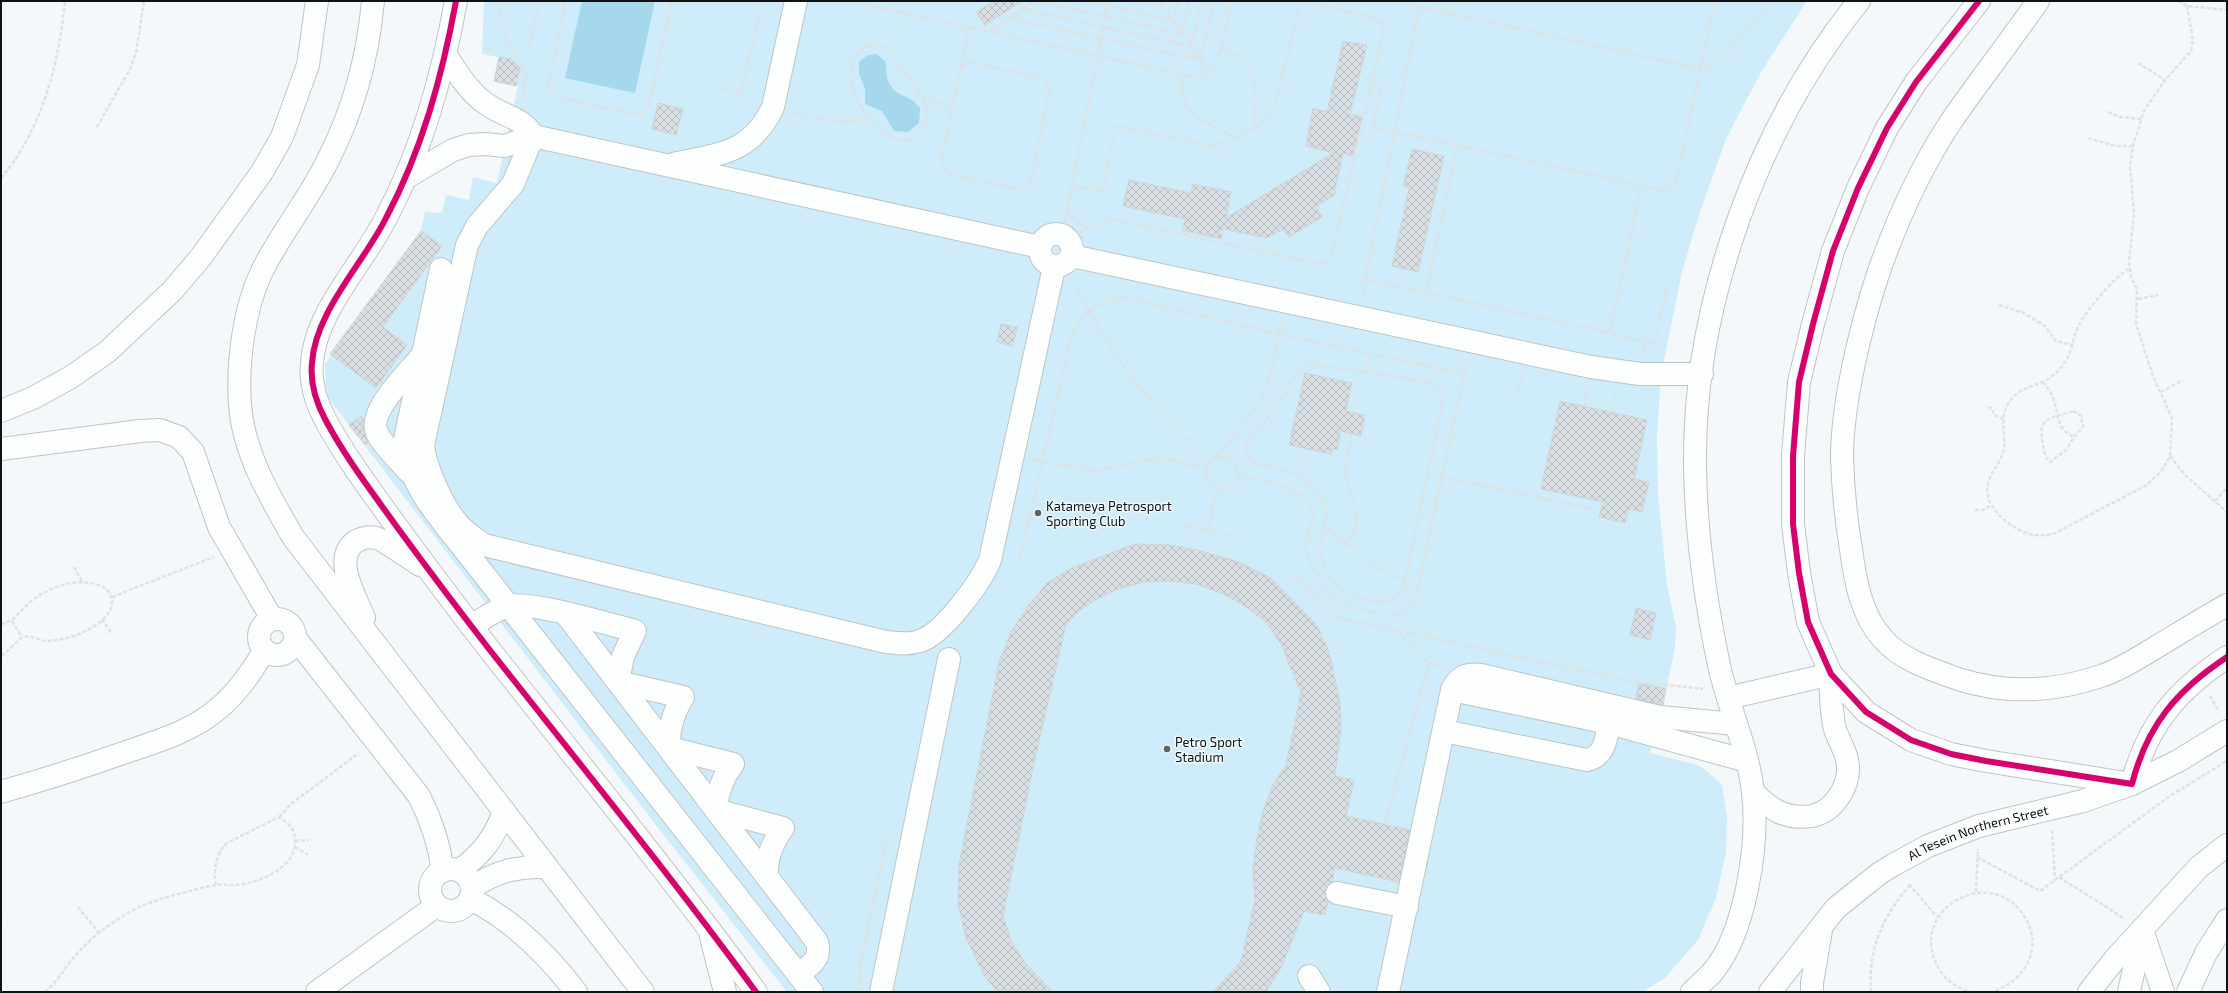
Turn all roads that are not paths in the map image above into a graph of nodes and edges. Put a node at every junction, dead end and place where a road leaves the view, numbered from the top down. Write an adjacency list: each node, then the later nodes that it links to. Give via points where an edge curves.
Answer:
1 (317, 1): 16 (street, via 308,65 282,137 262,172 201,257 172,291 107,352 71,377 33,398)
2 (373, 1): 26 (street, via 371,28 361,75 347,120 327,162 262,273 250,306 243,340 240,405 249,446 266,490 293,538)
3 (456, 1): 8 (street)
4 (796, 1): 10 (street, via 773,107 756,135 726,152)
5 (1859, 1): 15 (street, via 1831,36 1800,85 1767,148 1742,209 1722,270)
6 (1979, 1): 30 (street, via 1916,82 1887,128 1858,188 1833,251 1799,382 1793,456 1793,524 1808,622)
7 (2038, 1): 20 (street, via 1950,124 1922,171 1900,217 1878,274 1860,337 1846,410 1842,458 1848,534 1856,583 1871,623 1884,641 1908,659 1969,682 2040,691 2103,676)
8 (446, 55): 9 (street, via 464,82 484,103 518,119 528,127); 11 (street, via 434,100)
9 (533, 136): 10 (street); 11 (street, via 505,146 474,144 453,150); 12 (street, via 513,184 477,226 467,245 423,445 429,471 459,526 484,545 500,550 886,642 904,644 931,636 948,621 982,576 990,560)
10 (668, 166): 12 (street, via 1040,247 1049,236)
11 (407, 177): 19 (street, via 369,250 327,313 315,338 311,365 314,393 325,418 378,501)
12 (1065, 255): 15 (street, via 1620,372)
13 (441, 269): 14 (street)
14 (423, 354): 18 (street, via 405,439 405,453); 18 (street, via 381,407 375,419 377,433)
15 (1702, 374): 33 (street, via 1695,463 1697,528 1706,598)
16 (1, 411)
17 (2, 450): 23 (street, via 140,431 160,430 178,437 193,452 208,499 231,550)
18 (414, 478): 21 (street, via 464,549)
19 (428, 570): 24 (street); 26 (street, via 376,538 361,538 349,547 344,561 347,575)
20 (2227, 604)
21 (510, 606): 22 (street, via 529,606); 24 (street); 56 (street)
22 (565, 613): 31 (street); 31 (street, via 635,631 623,656)
23 (272, 619): 25 (street, via 279,619 291,626); 27 (street, via 265,623 258,637)
24 (471, 626): 54 (street)
25 (296, 639): 27 (street, via 288,653 280,656); 48 (street, via 419,796 439,844)
26 (374, 642): 44 (street)
27 (264, 651): 41 (street, via 236,692 218,709 197,723 142,747 65,774)
28 (2227, 657): 40 (street, via 2174,700 2143,750)
29 (949, 659): 63 (street)
30 (1832, 674): 33 (street); 40 (street, via 1866,712 1911,740 1951,754 1986,761); 42 (street, via 1831,704 1834,728 1847,759 1847,777 1842,793 1831,806 1821,812 1799,818 1782,815 1767,806)
31 (618, 682): 38 (street); 38 (street, via 683,697 670,727)
32 (1459, 683): 34 (street); 35 (street, via 1480,675 1660,717); 37 (street)
33 (1727, 694): 35 (street)
34 (1609, 723): 37 (street, via 1603,749 1599,755 1587,760); 39 (street)
35 (1736, 724): 39 (street)
36 (2225, 724): 40 (street, Al Tesein Northern Street, via 2178,761)
37 (1444, 730): 51 (street)
38 (669, 748): 43 (street); 43 (street, via 733,764 720,784)
39 (1747, 761): 42 (street)
40 (2132, 784): 53 (street, Al Tesein Northern Street, via 2083,801 1979,826 1928,846 1880,873 1836,908)
41 (1, 792)
42 (1753, 792): 65 (street, via 1755,834 1748,882 1736,931 1712,972)
43 (716, 810): 47 (street); 47 (street, via 783,828 770,852 766,865)
44 (504, 811): 46 (street); 48 (street, via 498,829 475,859)
45 (2227, 845): 55 (street, via 2199,867)
46 (547, 867): 48 (street, via 527,866 508,869); 59 (street)
47 (767, 877): 56 (street, via 817,942 817,959)
48 (462, 882): 50 (street, via 459,911 447,911); 50 (street, via 436,875 430,890 431,899); 58 (street, via 488,908 514,925 535,944)
49 (1337, 893): 51 (street)
50 (436, 906): 57 (street)
51 (1407, 907): 64 (street)
52 (2227, 920): 71 (street, via 2206,953)
53 (1822, 925): 66 (street, Al Tesein Northern Street); 67 (street)
54 (708, 926): 60 (street); 61 (street)
55 (2142, 930): 68 (street); 69 (street); 70 (street)
56 (798, 974): 62 (street)
57 (317, 992)
58 (576, 992)
59 (644, 992)
60 (725, 992)
61 (756, 992)
62 (812, 992)
63 (881, 992)
64 (1388, 992)
65 (1692, 992)
66 (1770, 992)
67 (1812, 992)
68 (2089, 992)
69 (2129, 992)
70 (2163, 992)
71 (2188, 992)

